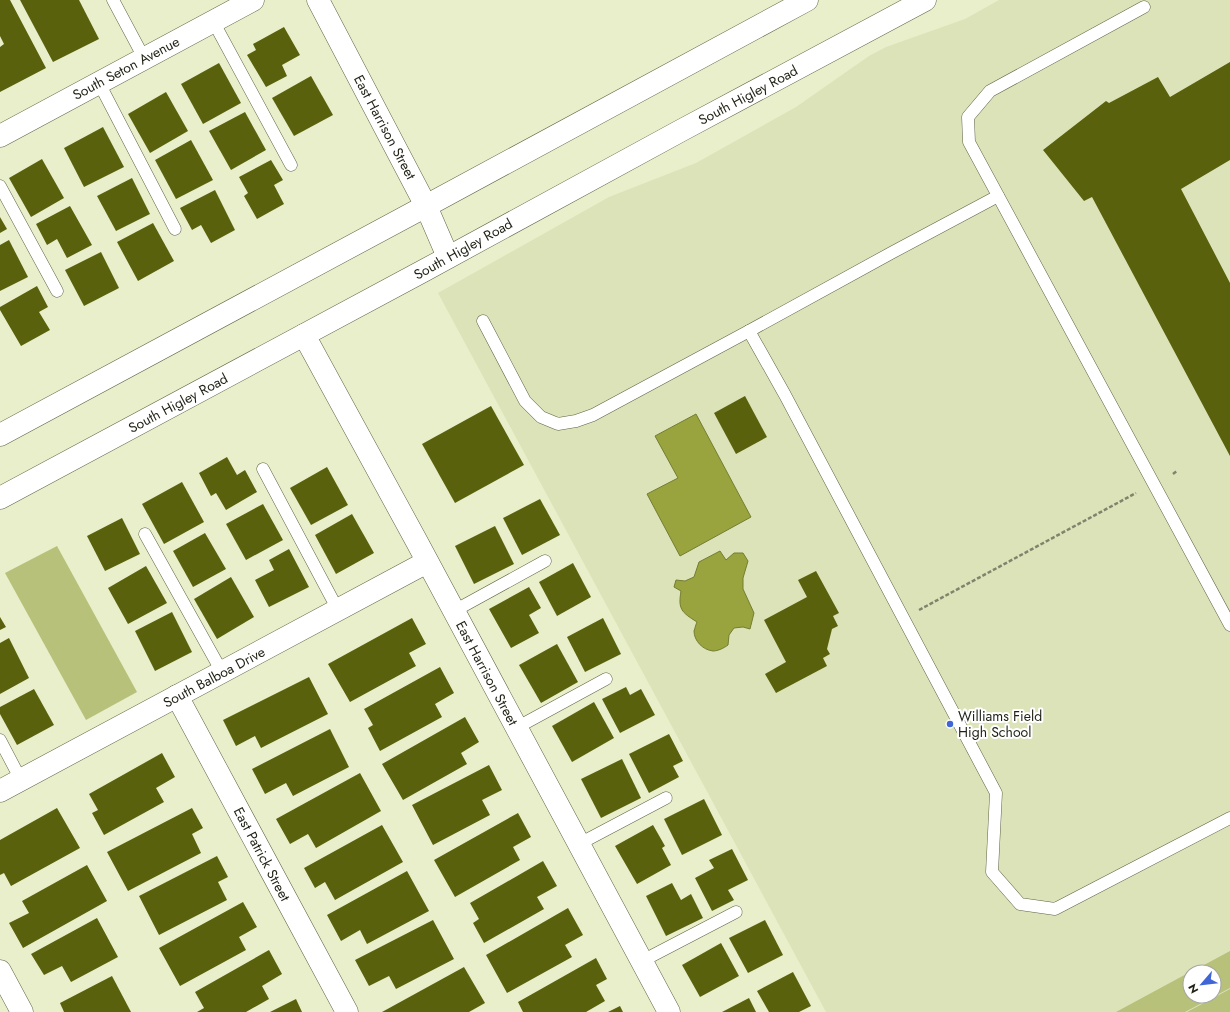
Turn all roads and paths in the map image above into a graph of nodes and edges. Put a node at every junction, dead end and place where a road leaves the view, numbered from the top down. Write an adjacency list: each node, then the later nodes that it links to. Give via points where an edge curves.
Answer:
1 (113, 0): 8 (lane)
2 (253, 0): 7 (street, South Seton Avenue)
3 (318, 0): 14 (street, East Harrison Street)
4 (807, 0): 14 (street)
5 (926, 0): 16 (street, South Higley Road)
6 (1144, 7): 13 (lane, via 990,91 968,117 969,142)
7 (214, 21): 8 (street, South Seton Avenue); 11 (lane)
8 (144, 58): 9 (street, South Seton Avenue)
9 (99, 83): 10 (street, South Seton Avenue); 15 (lane)
10 (0, 136)
11 (291, 165)
12 (0, 186): 17 (lane)
13 (998, 196): 19 (lane); 33 (lane)
14 (426, 206): 16 (street, East Harrison Street); 21 (street)
15 (175, 229)
16 (448, 257): 20 (street, South Higley Road)
17 (57, 291)
18 (483, 321): 19 (lane, via 525,401 541,417 558,424 593,415)
19 (749, 331): 42 (lane, via 996,793 992,872 1020,904 1055,908)
20 (304, 335): 26 (street, South Higley Road); 29 (street, East Harrison Street)
21 (0, 435)
22 (262, 469): 30 (lane)
23 (1177, 471): 24 (path)
24 (1172, 474)
25 (1136, 493): 32 (path)
26 (0, 498)
27 (145, 534): 34 (lane)
28 (545, 561): 31 (lane)
29 (427, 562): 30 (street, South Balboa Drive); 31 (street, East Harrison Street)
30 (338, 610): 34 (street, South Balboa Drive)
31 (454, 611): 37 (street, East Harrison Street)
32 (915, 612)
33 (1230, 625)
34 (222, 672): 36 (street, South Balboa Drive)
35 (606, 678): 37 (lane)
36 (177, 696): 39 (street, South Balboa Drive); 48 (street, East Patrick Street)
37 (516, 728): 43 (street, East Harrison Street)
38 (0, 740): 39 (lane)
39 (21, 780): 40 (street, South Balboa Drive)
40 (0, 791)
41 (666, 798): 43 (lane)
42 (1230, 818)
43 (579, 844): 45 (street, East Harrison Street)
44 (736, 912): 45 (lane)
45 (642, 961): 49 (street, East Harrison Street)
46 (0, 971): 47 (street)
47 (22, 1012)
48 (347, 1012)
49 (669, 1012)

